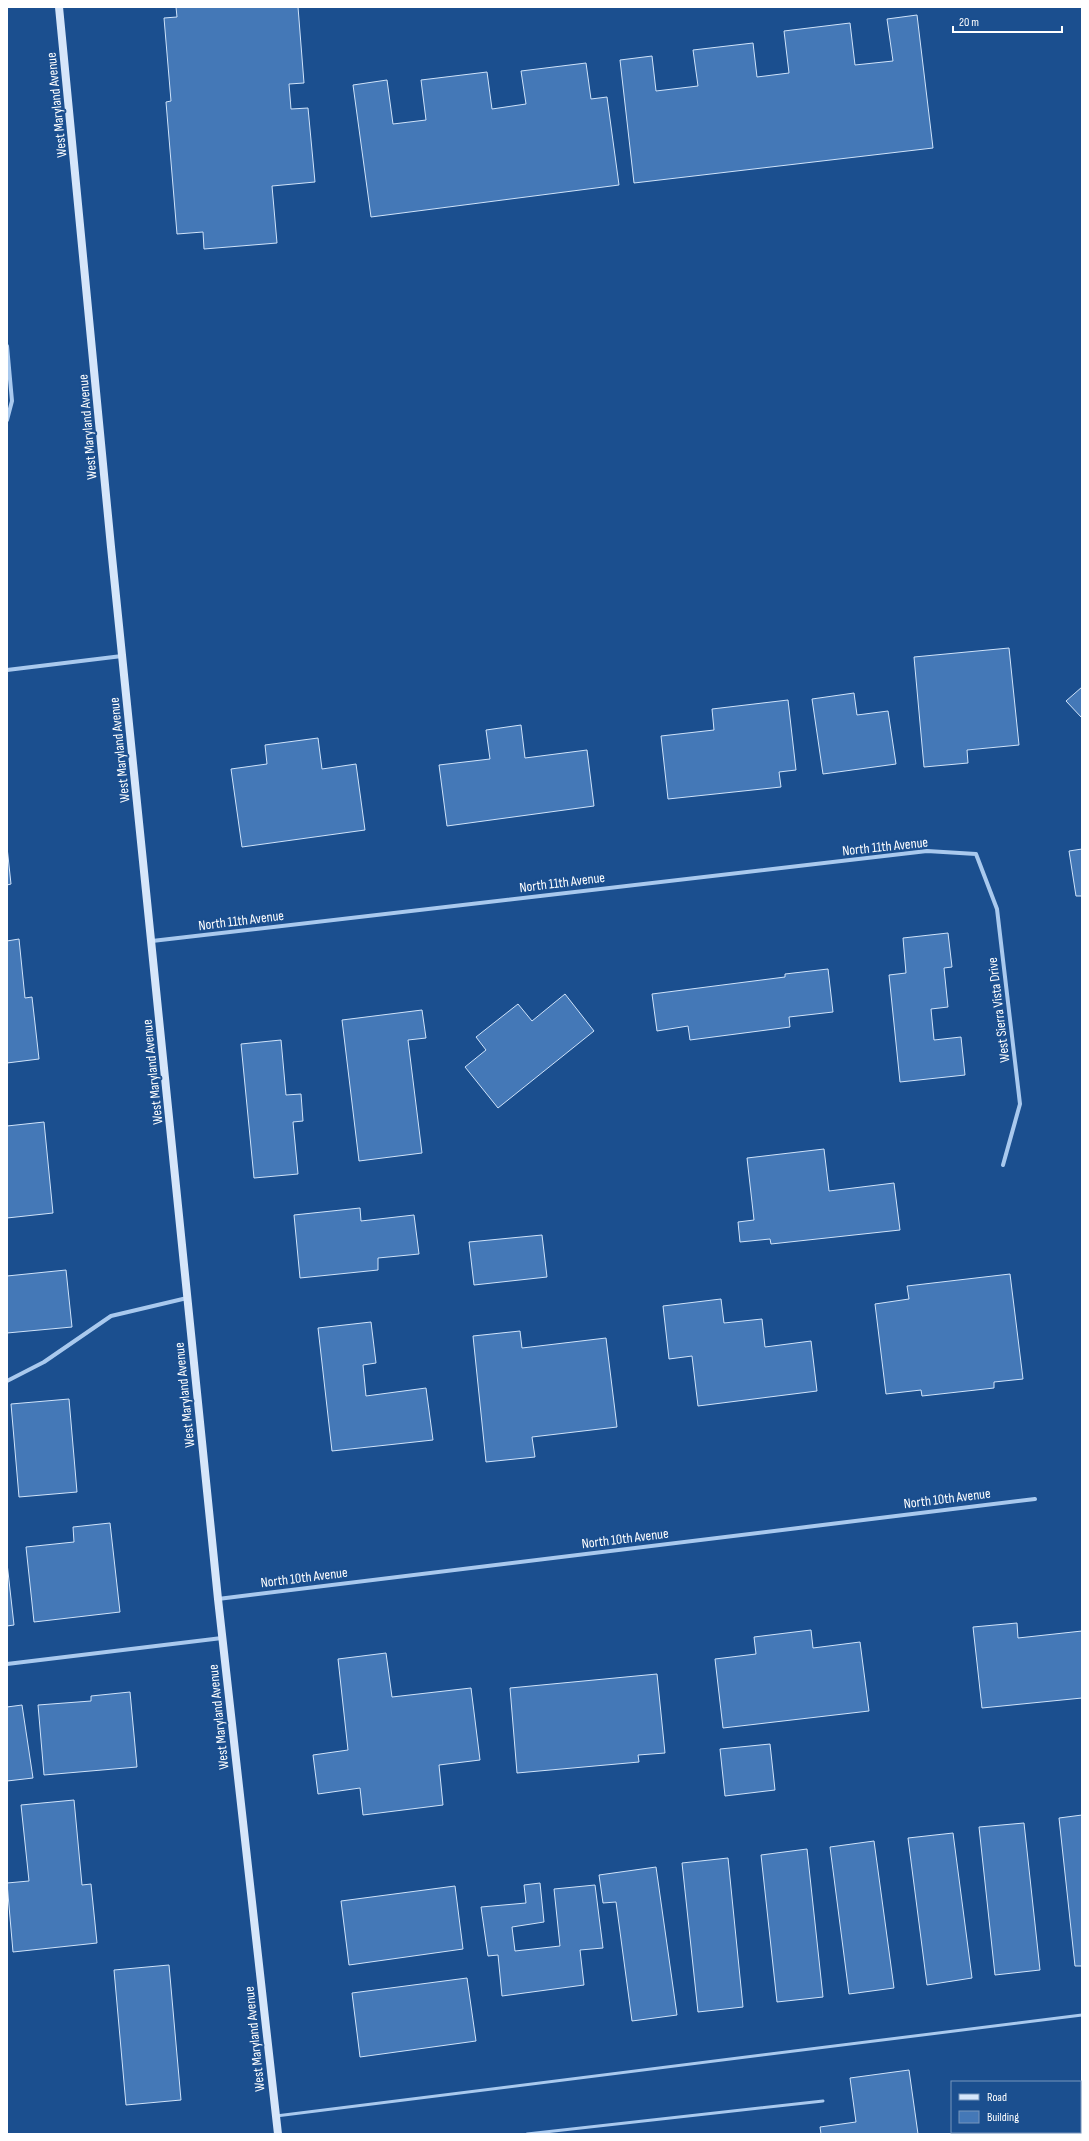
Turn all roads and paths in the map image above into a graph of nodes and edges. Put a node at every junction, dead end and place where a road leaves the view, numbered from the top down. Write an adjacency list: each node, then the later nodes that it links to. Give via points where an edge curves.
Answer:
1 (59, 7): 4 (street, West Maryland Avenue)
2 (7, 346): 3 (street, via 12,401)
3 (7, 420)
4 (122, 656): 5 (street); 7 (street, West Maryland Avenue)
5 (7, 670)
6 (976, 854): 7 (street, North 11th Avenue, via 927,851); 8 (street, West Sierra Vista Drive, via 997,910 1020,1104)
7 (152, 941): 9 (street, West Maryland Avenue)
8 (1003, 1165)
9 (188, 1298): 10 (street, via 111,1316 44,1362); 12 (street, West Maryland Avenue)
10 (7, 1381)
11 (1036, 1498): 12 (street, North 10th Avenue)
12 (218, 1599): 13 (street, West Maryland Avenue)
13 (222, 1638): 14 (street); 17 (street, West Maryland Avenue)
14 (7, 1664)
15 (1082, 2015): 17 (lane)
16 (823, 2101): 19 (lane)
17 (276, 2116): 18 (street, West Maryland Avenue)
18 (278, 2134)
19 (527, 2134)

